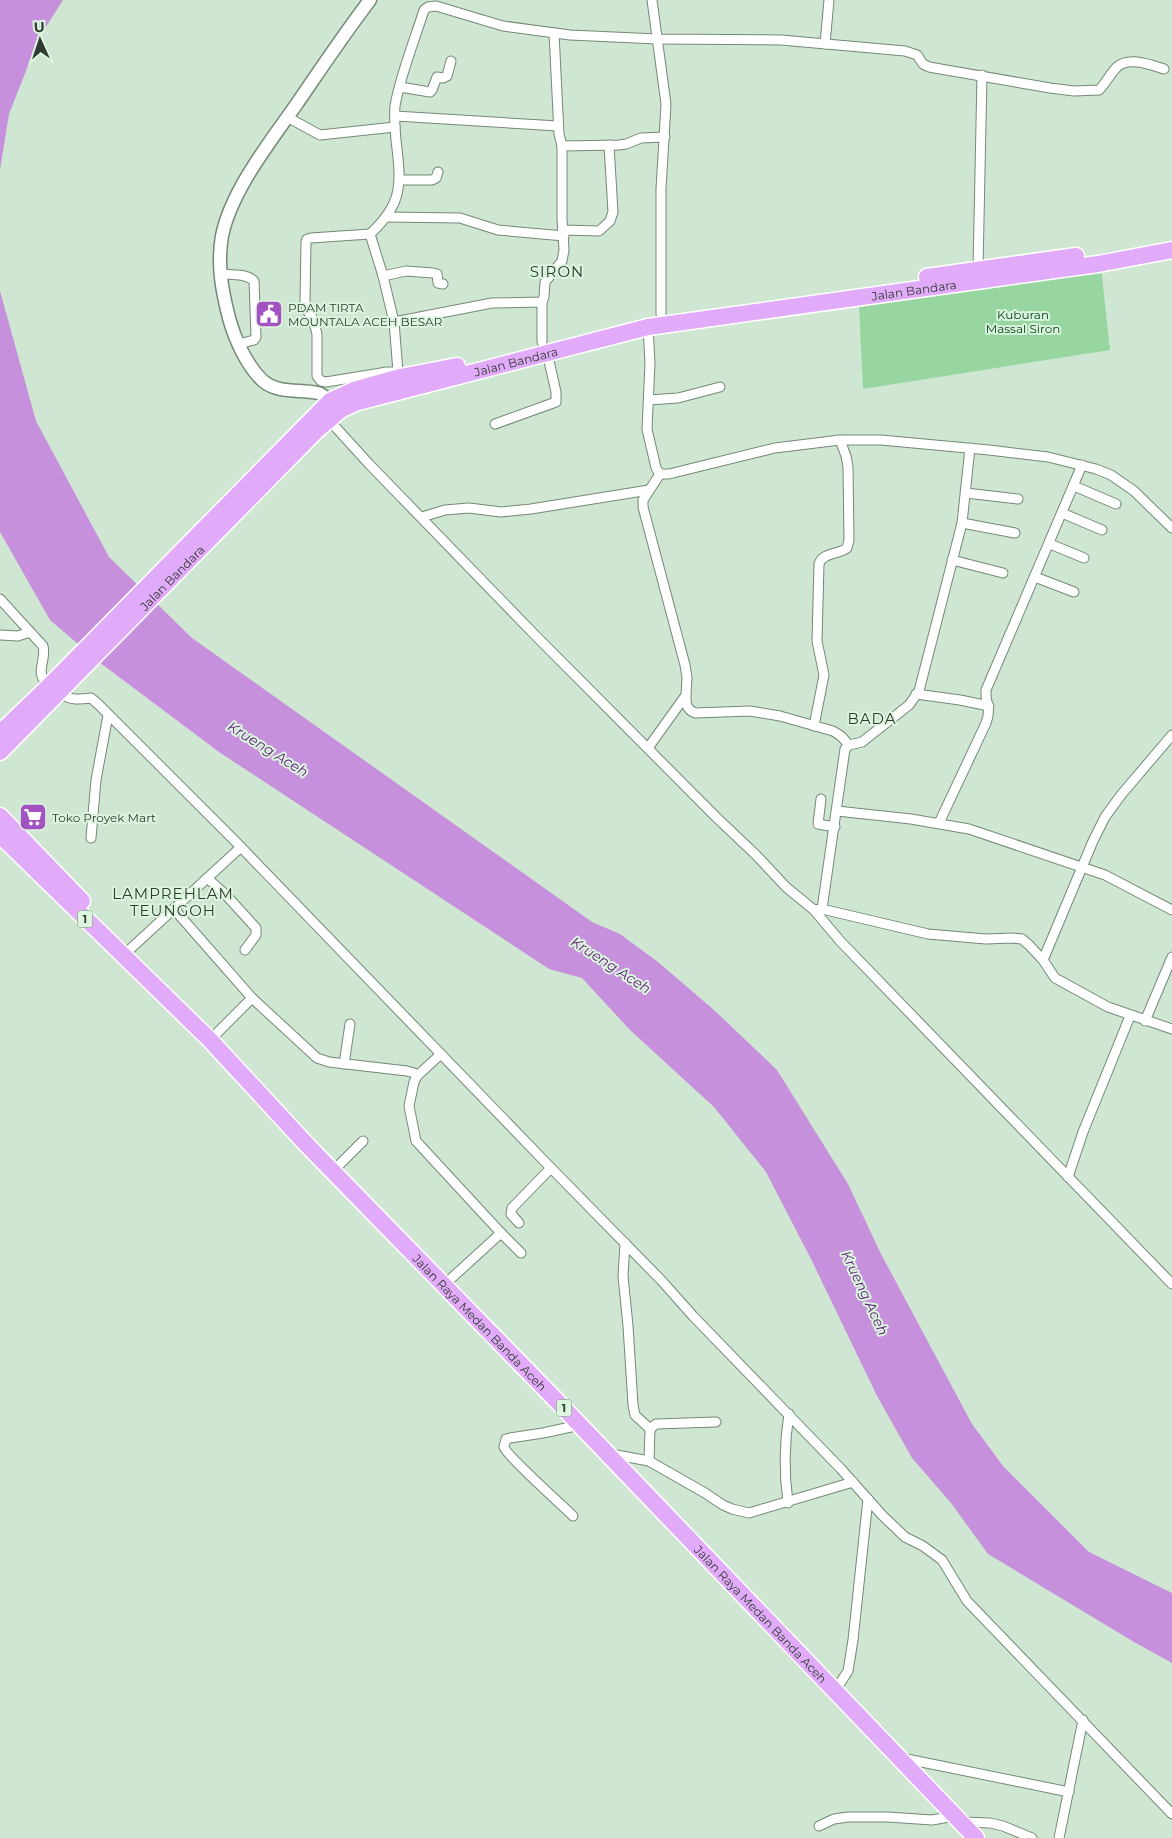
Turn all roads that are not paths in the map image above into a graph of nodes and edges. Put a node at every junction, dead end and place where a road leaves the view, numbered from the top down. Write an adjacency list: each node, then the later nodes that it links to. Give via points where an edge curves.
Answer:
1 (370, 0): 12 (street)
2 (652, 0): 5 (street)
3 (829, 0): 6 (street)
4 (554, 33): 5 (street); 10 (street, via 503,26 436,6 428,7 424,10); 13 (street)
5 (657, 39): 6 (street); 15 (street, via 666,104)
6 (825, 44): 9 (street, via 905,51 917,55 926,66)
7 (451, 61): 10 (street, via 447,76 437,77 430,92)
8 (1164, 69): 9 (street, via 1137,62 1126,63 1116,69 1099,90 1092,91 1050,88)
9 (982, 75): 25 (street)
10 (400, 87): 11 (street)
11 (395, 116): 13 (street); 14 (street)
12 (287, 117): 14 (street, via 320,135); 26 (street, via 241,189 229,214 222,236)
13 (558, 126): 17 (street)
14 (395, 127): 19 (street)
15 (665, 137): 16 (street); 30 (street)
16 (609, 145): 17 (street); 21 (street, via 611,219 599,231)
17 (562, 146): 21 (street)
18 (438, 172): 19 (street, via 432,180)
19 (400, 180): 20 (street, via 398,195)
20 (386, 217): 21 (street, via 460,218 498,230); 22 (street)
21 (564, 233): 29 (street, via 563,260 545,282)
22 (370, 234): 27 (street); 38 (street, via 311,238 306,242 305,301 317,334 317,376)
23 (1172, 239): 25 (highway, Jalan Bandara)
24 (1172, 250): 32 (highway, Jalan Bandara, via 1098,264)
25 (978, 269): 30 (highway, Jalan Bandara)
26 (220, 274): 33 (street, via 232,331); 33 (street, via 245,276 254,281 256,337)
27 (383, 276): 28 (street, via 411,271 433,272 437,274 438,283); 31 (street)
28 (442, 284)
29 (542, 302): 31 (street, via 492,303); 34 (street)
30 (661, 314): 34 (highway, Jalan Bandara, via 604,326)
31 (394, 322): 35 (street)
32 (648, 327): 34 (highway, Jalan Bandara); 39 (street)
33 (239, 344): 38 (street, via 264,382 284,390)
34 (545, 347): 36 (highway, Jalan Bandara); 41 (street, via 556,402)
35 (399, 375): 36 (highway, Jalan Bandara); 38 (highway, Jalan Bandara, via 354,390); 38 (street, via 383,372 326,382)
36 (444, 375): 40 (highway, Jalan Bandara, via 358,402 342,409)
37 (720, 387): 39 (street, via 678,398)
38 (323, 392): 42 (highway, Jalan Bandara)
39 (649, 400): 46 (street, via 647,428)
40 (330, 420): 42 (highway, Jalan Bandara); 53 (street)
41 (495, 424)
42 (314, 425): 67 (highway, Jalan Bandara)
43 (840, 440): 44 (street, via 881,440); 46 (street, via 775,448); 72 (street, via 848,467 849,540 847,548 824,556 819,564 817,641 824,674)
44 (970, 448): 45 (street); 49 (street)
45 (1082, 465): 47 (street); 55 (street, via 1126,484)
46 (660, 474): 48 (street)
47 (1074, 486): 51 (street); 52 (street)
48 (649, 490): 53 (street, via 531,509 501,512 470,508); 69 (street, via 643,506 685,665)
49 (966, 492): 50 (street); 54 (street)
50 (1018, 499)
51 (1116, 504)
52 (1062, 513): 56 (street); 58 (street)
53 (422, 517): 76 (street)
54 (962, 523): 57 (street); 60 (street)
55 (1172, 528)
56 (1102, 530)
57 (1014, 533)
58 (1050, 544): 59 (street); 62 (street)
59 (1084, 558)
60 (952, 560): 61 (street); 68 (street)
61 (1003, 573)
62 (1035, 576): 63 (street); 70 (street, via 986,690)
63 (1074, 592)
64 (0, 599): 65 (street)
65 (30, 632): 66 (street, via 18,636); 67 (street, via 44,646 40,671 44,681)
66 (0, 635)
67 (54, 689): 71 (street, via 70,700 91,698); 75 (highway, Jalan Bandara)
68 (916, 694): 70 (street); 74 (street, via 908,705 862,742)
69 (686, 695): 72 (street, via 686,706 695,713 750,711); 76 (street)
70 (989, 706): 80 (street, via 990,714)
71 (108, 715): 82 (street, via 96,780); 83 (street)
72 (814, 726): 74 (street, via 841,736)
73 (1172, 735): 84 (street, via 1105,818)
74 (849, 745): 78 (street, via 845,749)
75 (1, 747)
76 (648, 748): 87 (street, via 786,887)
77 (821, 799): 81 (street, via 818,824)
78 (837, 811): 80 (street); 81 (street)
79 (1, 822): 90 (highway, Jalan Raya Medan Banda Aceh / 1, via 72,890); 93 (highway, Jalan Raya Medan Banda Aceh / 1)
80 (938, 823): 84 (street, via 969,829)
81 (835, 827): 87 (street)
82 (91, 838)
83 (241, 847): 85 (street); 100 (street)
84 (1082, 867): 88 (street); 92 (street)
85 (207, 878): 86 (street); 89 (street, via 256,928 256,935)
86 (174, 909): 90 (street); 94 (street)
87 (818, 909): 92 (street, via 928,934 1022,940); 106 (street, via 841,942)
88 (1172, 910)
89 (245, 950)
90 (128, 952): 93 (highway, Jalan Raya Medan Banda Aceh / 1)
91 (1172, 957): 96 (street)
92 (1043, 960): 95 (street, via 1055,978)
93 (150, 981): 99 (highway, Jalan Raya Medan Banda Aceh / 1)
94 (252, 998): 99 (street); 101 (street, via 318,1058)
95 (1130, 1016): 96 (street); 106 (street)
96 (1145, 1021): 98 (street)
97 (350, 1024): 101 (street)
98 (1172, 1029)
99 (210, 1040): 105 (highway, Jalan Raya Medan Banda Aceh / 1)
100 (441, 1054): 102 (street); 104 (street)
101 (344, 1064): 102 (street, via 406,1071)
102 (417, 1076): 108 (street, via 409,1106 416,1141)
103 (363, 1141): 105 (street)
104 (551, 1168): 107 (street, via 512,1208 511,1214); 109 (street)
105 (333, 1170): 112 (highway, Jalan Raya Medan Banda Aceh / 1)
106 (1068, 1177): 111 (street)
107 (519, 1223)
108 (501, 1233): 110 (street); 112 (street)
109 (625, 1243): 113 (street); 116 (street, via 623,1276 633,1405 635,1415)
110 (521, 1253)
111 (1172, 1284)
112 (444, 1285): 115 (highway, Jalan Raya Medan Banda Aceh / 1)
113 (789, 1414): 119 (street); 121 (street, via 785,1436)
114 (716, 1422): 116 (street, via 656,1424)
115 (580, 1425): 117 (highway, Jalan Raya Medan Banda Aceh / 1); 122 (street, via 506,1439 504,1445 522,1468)
116 (650, 1429): 118 (street)
117 (606, 1453): 118 (street); 123 (highway, Jalan Raya Medan Banda Aceh / 1)
118 (649, 1461): 121 (street, via 732,1509 750,1513)
119 (853, 1482): 120 (street); 121 (street)
120 (868, 1500): 123 (street, via 848,1670); 124 (street, via 905,1537 942,1560 967,1601)
121 (788, 1503)
122 (573, 1516)
123 (835, 1691): 125 (highway, Jalan Raya Medan Banda Aceh / 1)
124 (1083, 1720): 126 (street); 127 (street)
125 (899, 1758): 126 (street); 128 (highway, Jalan Raya Medan Banda Aceh / 1)
126 (1069, 1792): 132 (street)
127 (1172, 1814)
128 (958, 1819): 129 (street, via 848,1817); 130 (highway, Jalan Raya Medan Banda Aceh / 1); 131 (street, via 990,1823)
129 (819, 1826)
130 (974, 1837)
131 (1032, 1838)
132 (1059, 1838)

